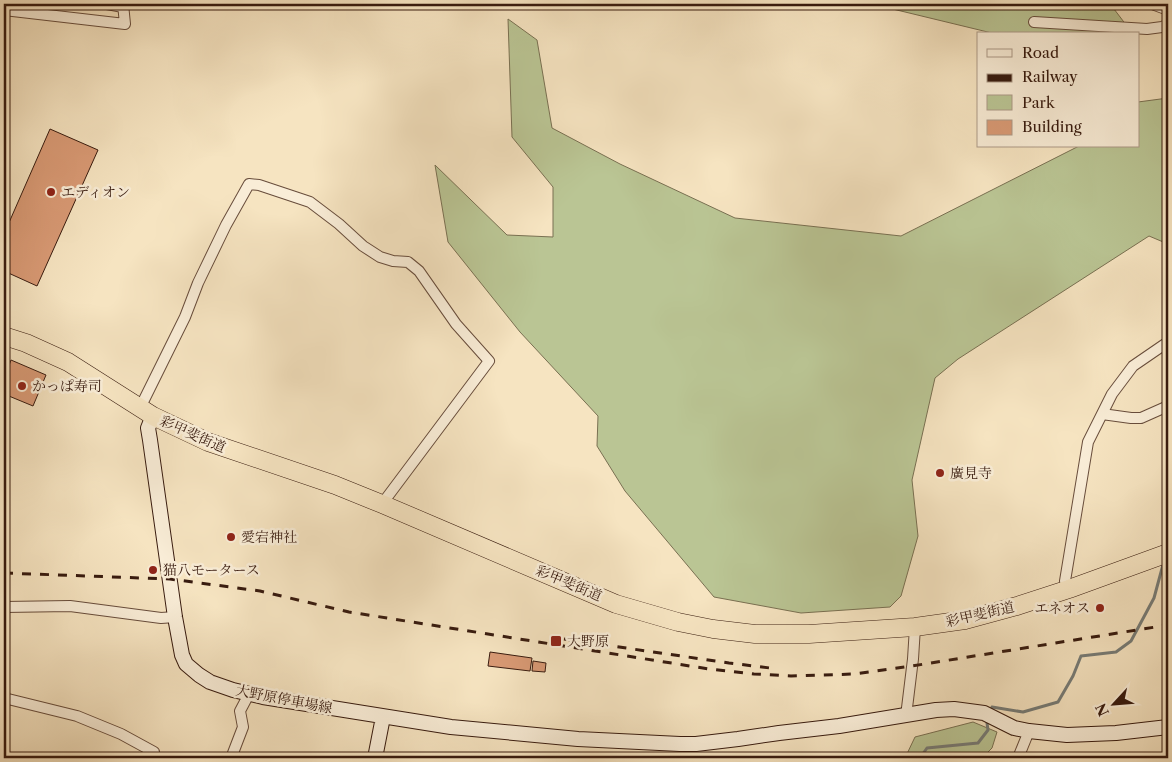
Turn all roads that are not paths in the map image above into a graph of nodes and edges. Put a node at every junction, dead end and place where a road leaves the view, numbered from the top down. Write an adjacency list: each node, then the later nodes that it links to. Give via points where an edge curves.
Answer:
1 (106, 4): 3 (street)
2 (1152, 4): 5 (street)
3 (123, 5): 4 (street, via 125,24)
4 (4, 10)
5 (1168, 10)
6 (1034, 22): 7 (street, via 1147,29)
7 (1168, 24)
8 (4, 336): 11 (highway, 彩甲斐街道, via 68,362)
9 (1168, 342): 12 (street, via 1134,366 1112,394)
10 (1168, 406): 12 (street, via 1141,418)
11 (146, 412): 13 (highway, 彩甲斐街道, via 208,442); 13 (street, via 198,283 249,184 310,202 380,257 408,262 419,271 456,324 489,361); 17 (street, 大野原停車場線)
12 (1102, 414): 15 (street, via 1088,442 1065,581)
13 (382, 504): 18 (highway, 彩甲斐街道, via 616,604 678,622 755,634)
14 (1168, 553): 15 (highway, 彩甲斐街道)
15 (1069, 589): 18 (highway, 彩甲斐街道, via 965,620)
16 (4, 607): 17 (street, via 70,606)
17 (175, 617): 19 (street, 大野原停車場線, via 186,664 210,682)
18 (915, 627): 21 (street)
19 (250, 694): 22 (street, 大野原停車場線); 25 (street, via 240,711 243,728)
20 (4, 698): 26 (street, via 77,716 154,752)
21 (906, 716): 22 (street, 大野原停車場線, via 696,744 587,740 450,727); 24 (street, 大野原停車場線, via 954,709 984,713 1014,728)
22 (384, 717): 27 (street)
23 (1168, 726): 24 (street, 大野原停車場線, via 1068,735)
24 (1029, 731): 28 (street)
25 (233, 753)
26 (154, 758)
27 (375, 758)
28 (1018, 758)

